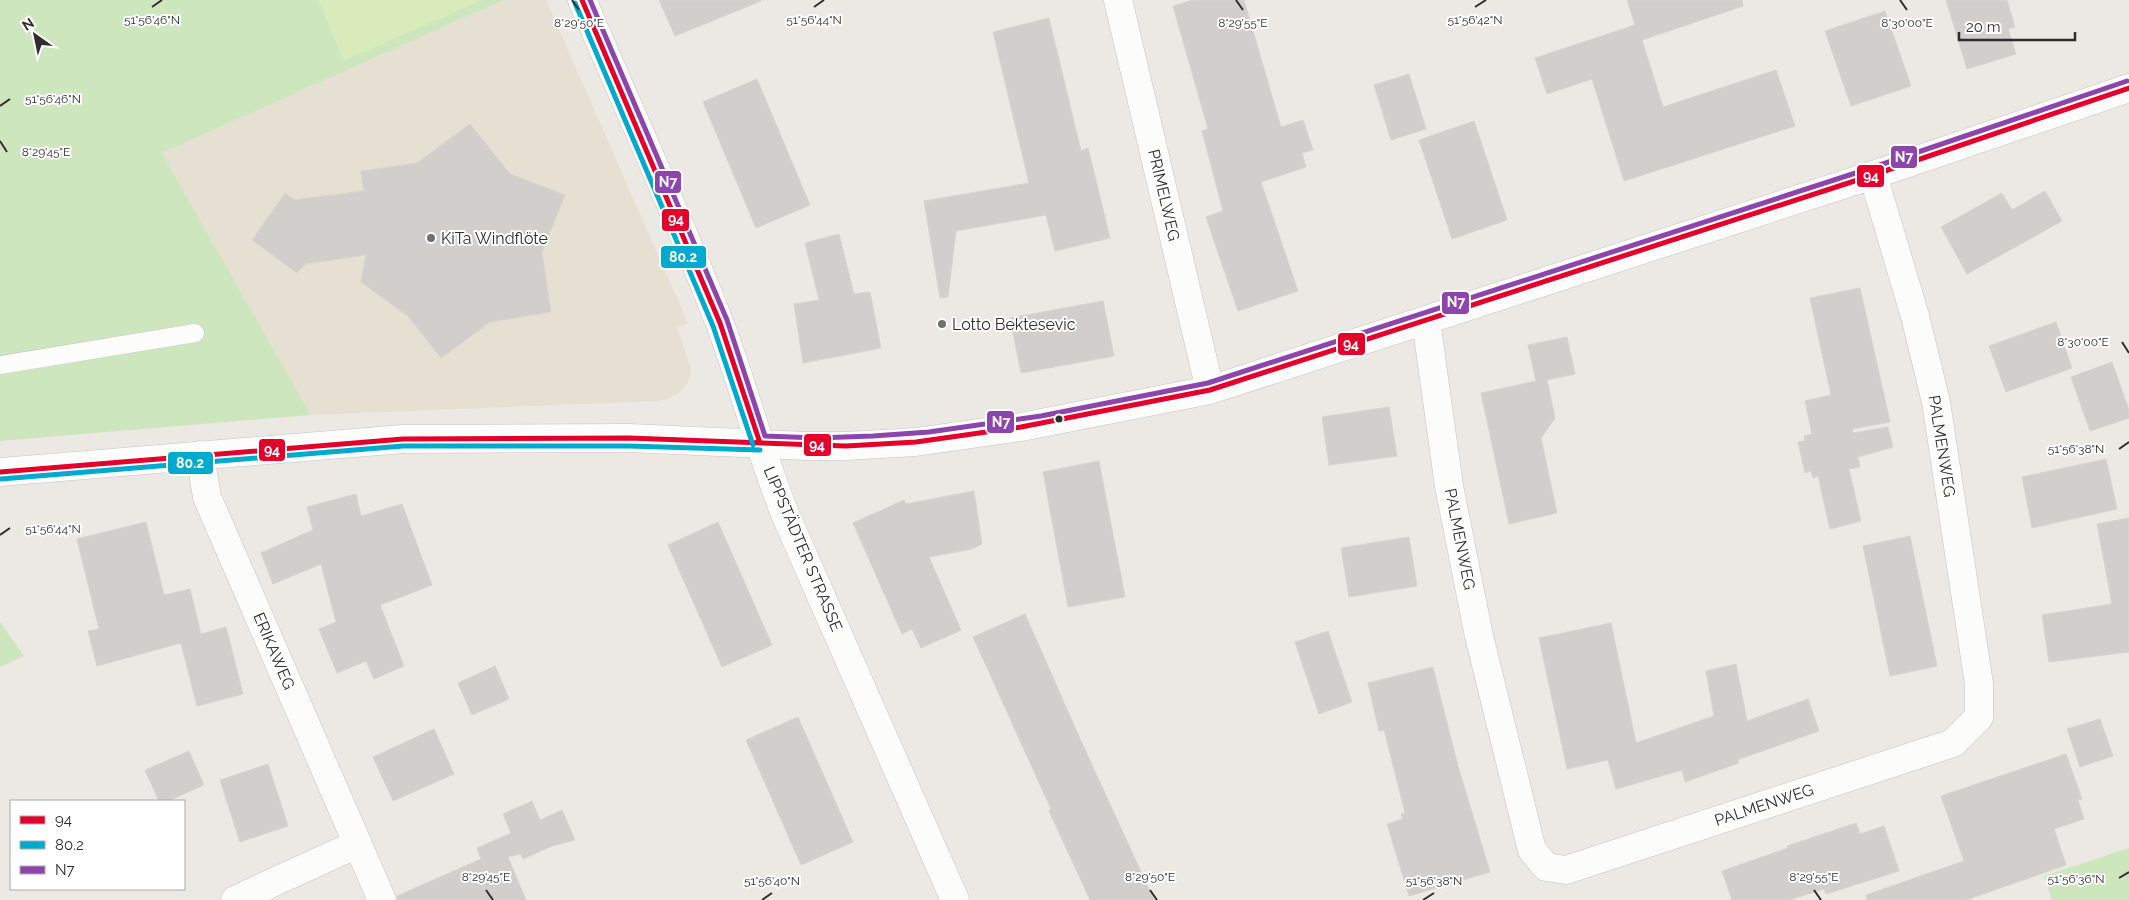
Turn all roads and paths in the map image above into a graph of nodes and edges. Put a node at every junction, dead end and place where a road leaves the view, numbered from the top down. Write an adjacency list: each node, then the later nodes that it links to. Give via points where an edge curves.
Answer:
1 (582, 0): 9 (street, LIPPSTÄDTER STRASSE, via 713,307)
2 (1118, 0): 8 (street, PRIMELWEG)
3 (2129, 88): 4 (street)
4 (1873, 175): 5 (street); 5 (street, PALMENWEG, via 1915,316 1936,402 1979,684 1979,717 1953,743 1566,870 1546,867 1532,850 1479,636 1458,533)
5 (1426, 321): 8 (street)
6 (194, 333): 7 (lane)
7 (0, 365)
8 (1210, 390): 9 (street, via 1094,414 950,438 846,446)
9 (760, 443): 10 (street, via 629,438 403,438); 15 (street, LIPPSTÄDTER STRASSE, via 785,514)
10 (200, 455): 11 (street); 12 (street, ERIKAWEG, via 207,497)
11 (0, 472)
12 (357, 844): 13 (street); 14 (street, ERIKAWEG)
13 (235, 900)
14 (382, 900)
15 (955, 900)

